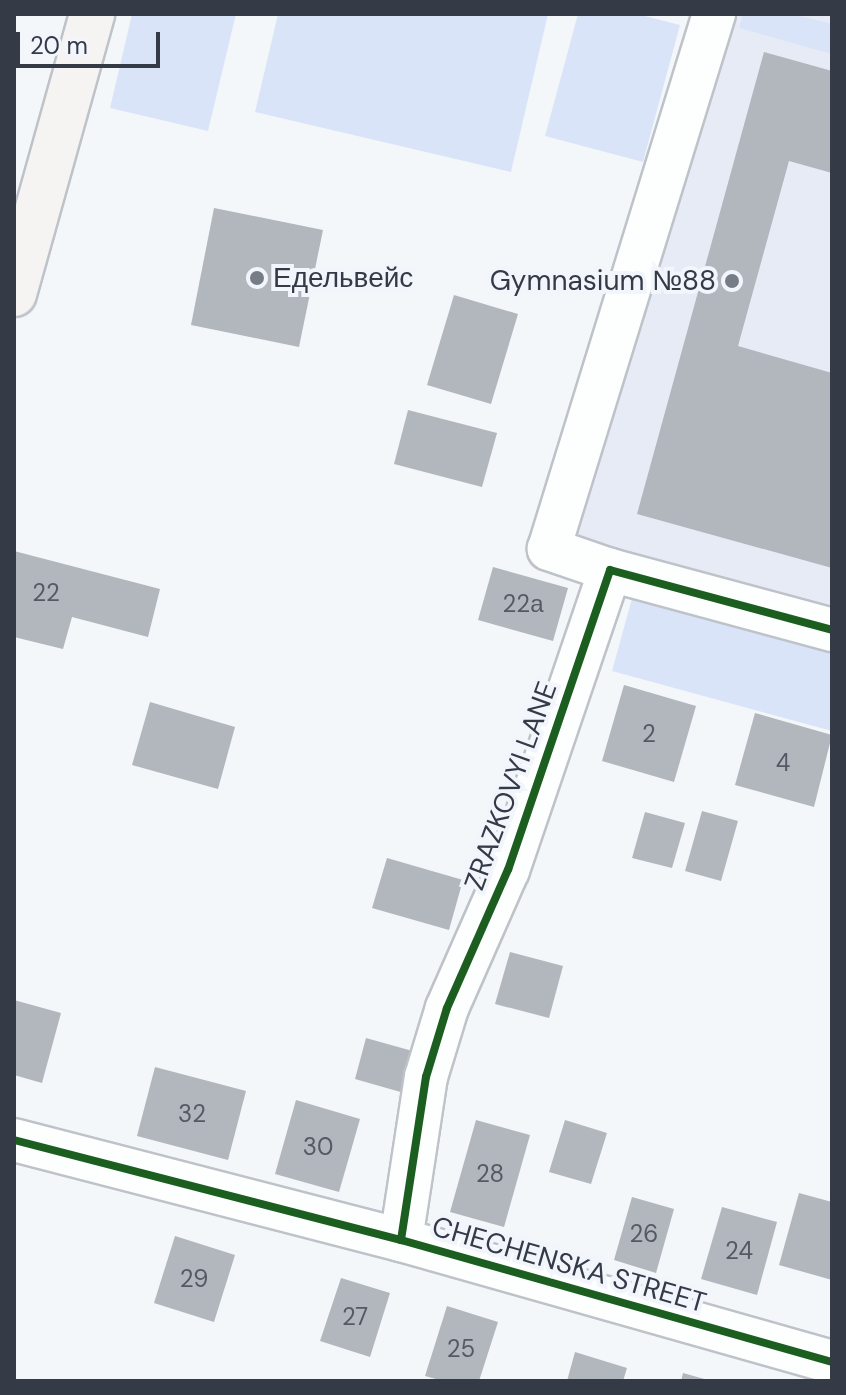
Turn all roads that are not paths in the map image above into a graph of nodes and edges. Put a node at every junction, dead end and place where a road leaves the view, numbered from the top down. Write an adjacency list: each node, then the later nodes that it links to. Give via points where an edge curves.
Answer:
1 (92, 14): 3 (street)
2 (714, 14): 4 (street, via 549,549)
3 (14, 294)
4 (610, 570): 5 (street); 7 (street, ZRAZKOVYI LANE, via 508,870 447,1008 426,1077)
5 (832, 630)
6 (14, 1140): 7 (street, CHECHENSKA STREET)
7 (401, 1240): 8 (street, CHECHENSKA STREET)
8 (832, 1362)

